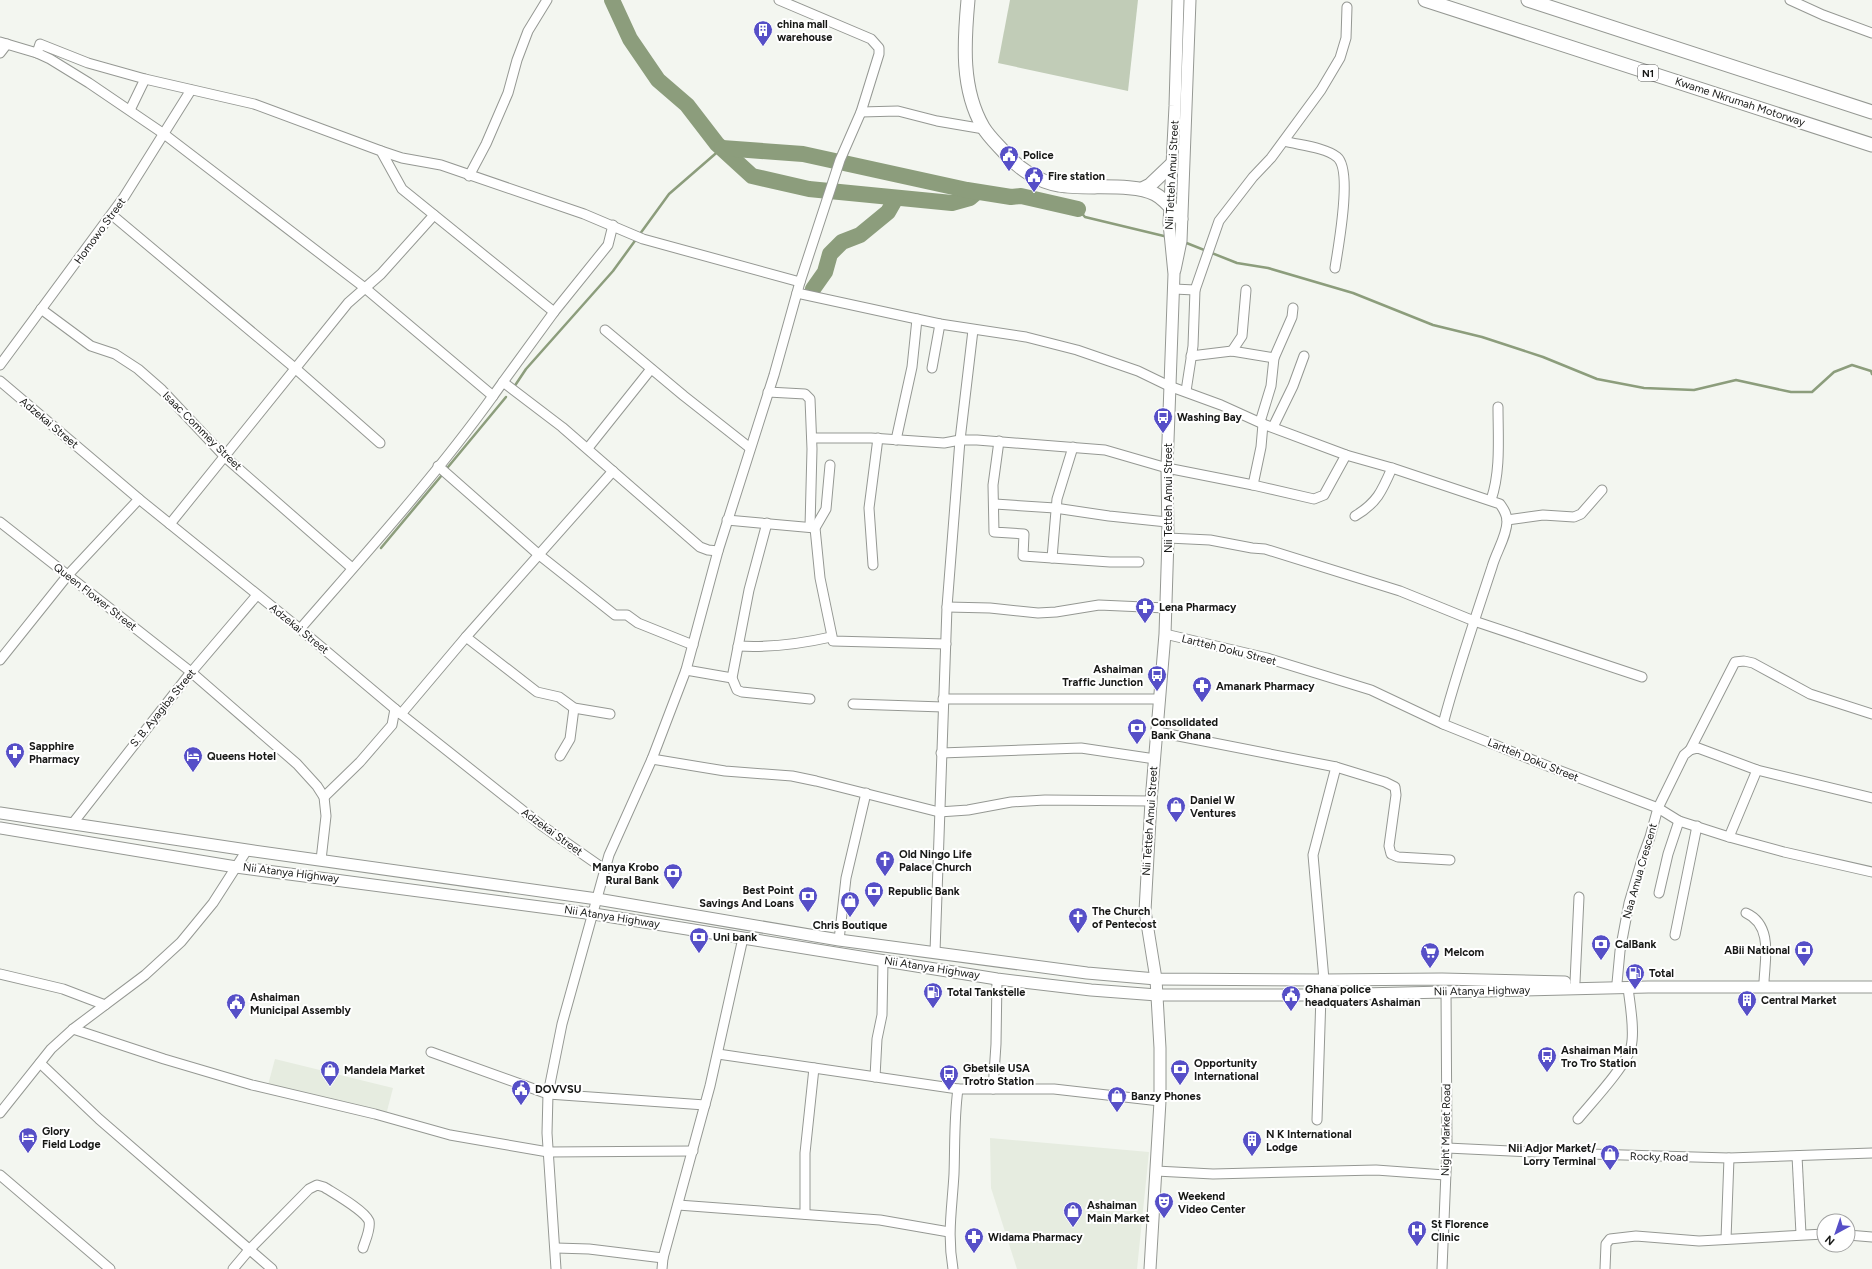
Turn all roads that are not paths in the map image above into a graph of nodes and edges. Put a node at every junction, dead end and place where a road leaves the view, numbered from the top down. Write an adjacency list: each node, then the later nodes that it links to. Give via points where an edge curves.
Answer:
1 (548, 0): 25 (street, via 528,31 508,93)
2 (779, 0): 17 (street, via 871,39 880,48)
3 (968, 0): 19 (highway, via 964,51 968,90 973,108)
4 (1178, 0): 24 (main road, Nii Tetteh Amui Street, via 1176,106)
5 (1190, 0): 30 (main road)
6 (1425, 0): 22 (highway, Kwame Nkrumah Motorway / N1)
7 (1528, 0): 18 (highway)
8 (1790, 0): 10 (street)
9 (1347, 7): 21 (street, via 1346,38 1340,58 1321,90)
10 (1872, 33)
11 (3, 43): 12 (street); 13 (street)
12 (0, 52)
13 (37, 53): 14 (street, via 40,44 88,63); 16 (street)
14 (145, 79): 15 (street); 16 (street)
15 (191, 90): 20 (street, Homowo Street); 23 (street, via 254,104)
16 (130, 110): 20 (street)
17 (862, 112): 19 (street, via 898,111); 34 (street, via 840,160)
18 (1872, 112)
19 (984, 129): 26 (highway, via 1015,164 1056,185)
20 (164, 134): 28 (street, Homowo Street); 35 (street)
21 (1284, 141): 32 (street, via 1331,153 1338,158 1342,166 1342,222); 37 (street, via 1219,221)
22 (1872, 145)
23 (381, 151): 25 (street); 29 (street, via 402,189)
24 (1171, 165): 26 (highway); 27 (main road, Nii Tetteh Amui Street)
25 (469, 176): 31 (street)
26 (1142, 189): 27 (highway, via 1156,195)
27 (1170, 206): 30 (highway); 33 (main road, Nii Tetteh Amui Street)
28 (112, 215): 41 (street, Homowo Street); 54 (street)
29 (434, 215): 35 (street, via 381,274); 42 (street)
30 (1181, 219): 33 (main road, via 1179,254)
31 (613, 225): 34 (street, via 639,237); 42 (street, via 608,245)
32 (1335, 268)
33 (1174, 274): 36 (main road, Nii Tetteh Amui Street)
34 (800, 282): 39 (street)
35 (364, 288): 54 (street, via 348,302); 61 (street)
36 (1174, 290): 37 (street); 58 (main road, Nii Tetteh Amui Street)
37 (1195, 290): 49 (street)
38 (1246, 290): 47 (street, via 1242,336)
39 (798, 293): 43 (street); 60 (street)
40 (1293, 308): 51 (street, via 1292,317)
41 (41, 310): 48 (street, Homowo Street); 75 (street, Isaac Commey Street, via 91,346 115,354 138,369 162,390)
42 (554, 312): 57 (street)
43 (917, 319): 44 (street); 67 (street, via 912,367)
44 (940, 324): 46 (street); 53 (street)
45 (605, 330): 55 (street)
46 (973, 330): 58 (street, via 1026,337 1077,350 1138,371); 68 (street)
47 (1232, 351): 49 (street); 51 (street)
48 (3, 354): 52 (street, Homowo Street)
49 (1190, 356): 59 (street)
50 (1304, 356): 64 (street, via 1288,398)
51 (1274, 358): 63 (street, via 1271,386)
52 (0, 365)
53 (932, 368)
54 (296, 369): 70 (street); 75 (street)
55 (651, 369): 72 (street); 73 (street)
56 (0, 381): 83 (street, Adzekai Street)
57 (503, 382): 61 (street); 72 (street)
58 (1170, 386): 59 (street); 78 (main road, Nii Tetteh Amui Street)
59 (1186, 391): 63 (street)
60 (768, 392): 65 (street, via 805,394 810,399); 73 (street)
61 (493, 396): 77 (street, via 465,435)
62 (1498, 407): 84 (street, via 1496,475)
63 (1262, 423): 64 (street); 81 (street)
64 (1272, 427): 74 (street)
65 (812, 438): 66 (street); 94 (street)
66 (878, 438): 67 (street); 100 (street, via 869,508)
67 (896, 440): 68 (street, via 944,443)
68 (960, 440): 69 (street); 104 (street)
69 (999, 441): 71 (street); 85 (street, via 993,485)
70 (380, 443)
71 (1073, 447): 78 (street, via 1120,453); 86 (street)
72 (588, 448): 80 (street)
73 (750, 448): 88 (street)
74 (1346, 455): 79 (street); 81 (street, via 1324,495 1318,498)
75 (225, 456): 93 (street); 101 (street, Isaac Commey Street)
76 (830, 465): 94 (street, via 826,509)
77 (438, 466): 97 (street); 101 (street)
78 (1167, 468): 81 (street); 91 (main road, Nii Tetteh Amui Street)
79 (1392, 468): 84 (street); 87 (street, via 1373,504)
80 (614, 471): 96 (street, via 700,547); 97 (street)
81 (1253, 485)
82 (1602, 490): 89 (street, via 1581,514 1574,517 1543,515)
83 (139, 499): 93 (street, Adzekai Street); 102 (street)
84 (1491, 500): 89 (street, via 1500,504 1506,512)
85 (995, 504): 86 (street); 98 (street, via 994,532 1024,534 1023,556)
86 (1055, 508): 91 (street); 98 (street)
87 (1354, 516)
88 (727, 520): 92 (street); 96 (street)
89 (1507, 520): 106 (street)
90 (0, 522): 102 (street, Queen Flower Street)
91 (1167, 522): 95 (main road, Nii Tetteh Amui Street)
92 (767, 523): 94 (street); 113 (street, via 749,590)
93 (170, 524): 103 (street, Adzekai Street)
94 (813, 527): 110 (street)
95 (1168, 538): 105 (main road, Nii Tetteh Amui Street); 106 (street, via 1210,540 1265,549 1400,591)
96 (718, 551): 112 (street)
97 (538, 554): 109 (street); 112 (street, via 615,615 627,615 638,624)
98 (1052, 558): 99 (street)
99 (1139, 562)
100 (873, 565)
101 (352, 568): 107 (street)
102 (68, 575): 114 (street); 116 (street, Queen Flower Street)
103 (257, 595): 107 (street, Adzekai Street); 116 (street, S. B. Ayagiba Street)
104 (947, 607): 105 (street, via 966,606 1038,613 1099,606); 111 (street)
105 (1166, 608): 108 (main road, Nii Tetteh Amui Street)
106 (1474, 621): 117 (street); 127 (street)
107 (300, 628): 124 (street, Adzekai Street)
108 (1165, 634): 120 (main road, Nii Tetteh Amui Street); 127 (street, Lartteh Doku Street, via 1267,658 1371,690)
109 (466, 637): 123 (street, via 537,692 559,697); 124 (street)
110 (831, 638): 111 (street, via 836,642); 113 (street, via 761,648)
111 (946, 644): 121 (street)
112 (693, 645): 115 (street)
113 (738, 646): 118 (street)
114 (0, 659)
115 (686, 670): 118 (street); 132 (street)
116 (191, 672): 137 (street, Queen Flower Street, via 278,745 318,786); 144 (street, S. B. Ayagiba Street)
117 (1642, 677)
118 (732, 678): 119 (street, via 736,690 742,692)
119 (810, 699)
120 (1160, 699): 121 (street); 128 (main road, Nii Tetteh Amui Street)
121 (943, 703): 122 (street); 130 (street)
122 (852, 704)
123 (574, 708): 125 (street); 131 (street, via 570,739)
124 (398, 711): 137 (street, via 392,725 360,762); 152 (street, Adzekai Street, via 541,825)
125 (610, 714)
126 (1872, 714): 129 (street, via 1799,689 1753,663 1735,662)
127 (1443, 724): 140 (street, Lartteh Doku Street)
128 (1158, 732): 133 (main road, Nii Tetteh Amui Street); 134 (street)
129 (1690, 750): 135 (street, via 1698,748); 140 (street, via 1684,755)
130 (941, 753): 133 (street, via 1081,748); 142 (street)
131 (560, 756)
132 (652, 759): 136 (street, via 725,771 792,776); 152 (street)
133 (1155, 759): 139 (main road, Nii Tetteh Amui Street)
134 (1336, 767): 150 (street, via 1395,787 1389,846 1391,854 1398,857); 167 (street, via 1313,855)
135 (1757, 770): 138 (street); 147 (street)
136 (866, 793): 142 (street); 161 (street, via 846,878)
137 (324, 797): 149 (street, via 326,816)
138 (1872, 798)
139 (1151, 801): 142 (street, via 1045,800); 166 (main road, Nii Tetteh Amui Street, via 1145,911)
140 (1658, 808): 143 (street, Lartteh Doku Street); 171 (street, Naa Amua Crescent, via 1629,903)
141 (0, 812): 144 (main road)
142 (939, 812): 162 (street)
143 (1679, 821): 145 (street, Lartteh Doku Street); 154 (street)
144 (73, 823): 148 (main road)
145 (1697, 826): 147 (street, Lartteh Doku Street); 159 (street)
146 (0, 828): 151 (main road, Nii Atanya Highway)
147 (1729, 837): 153 (street, Lartteh Doku Street)
148 (247, 850): 149 (main road); 151 (street)
149 (321, 860): 156 (main road)
150 (1450, 860)
151 (236, 867): 158 (main road, Nii Atanya Highway); 177 (street, via 213,903 181,942 145,975)
152 (604, 869): 156 (street)
153 (1872, 872)
154 (1659, 893)
155 (1579, 897): 169 (street)
156 (598, 899): 158 (street); 161 (main road)
157 (1746, 913): 170 (street, via 1761,927 1767,944)
158 (594, 914): 160 (main road, Nii Atanya Highway); 186 (street, via 562,1024)
159 (1675, 935)
160 (743, 938): 163 (main road, Nii Atanya Highway); 180 (street)
161 (839, 940): 162 (main road)
162 (935, 952): 166 (main road, via 1070,971)
163 (883, 961): 165 (main road, Nii Atanya Highway); 183 (street, via 882,1015)
164 (0, 974): 177 (street, via 63,989)
165 (997, 979): 175 (main road, Nii Atanya Highway, via 1084,990); 185 (street)
166 (1156, 979): 167 (main road); 175 (main road, Nii Tetteh Amui Street)
167 (1324, 980): 169 (main road)
168 (1872, 981): 170 (main road)
169 (1575, 982): 171 (main road)
170 (1764, 982): 171 (main road)
171 (1617, 983)
172 (1872, 987): 173 (main road, Nii Atanya Highway)
173 (1628, 988): 174 (main road, Nii Atanya Highway); 190 (street, via 1631,1048 1610,1081)
174 (1446, 991): 176 (main road, Nii Atanya Highway); 192 (street, Night Market Road)
175 (1157, 995): 176 (main road, Nii Atanya Highway); 187 (main road, Nii Tetteh Amui Street)
176 (1321, 995): 191 (street)
177 (104, 1005): 178 (street)
178 (72, 1029): 181 (street); 193 (street, via 252,1085 450,1135)
179 (431, 1052): 186 (street)
180 (718, 1054): 182 (street); 188 (street)
181 (40, 1063): 189 (street); 211 (street)
182 (814, 1068): 183 (street); 202 (street, via 805,1153)
183 (875, 1077): 184 (street)
184 (958, 1089): 185 (street); 203 (street)
185 (993, 1089): 187 (street, via 1054,1089)
186 (548, 1094): 188 (street); 193 (street)
187 (1160, 1101): 198 (main road, Nii Tetteh Amui Street)
188 (705, 1105): 194 (street)
189 (0, 1113)
190 (1578, 1119)
191 (1317, 1120)
192 (1447, 1148): 197 (street, Rocky Road, via 1554,1154); 200 (street, Night Market Road)
193 (548, 1152): 194 (street); 210 (street)
194 (693, 1152): 201 (street)
195 (1872, 1153): 196 (street, Rocky Road)
196 (1797, 1156): 197 (street, Rocky Road); 204 (street)
197 (1728, 1158): 208 (street)
198 (1156, 1171): 200 (street, via 1214,1174 1376,1170); 219 (main road, Nii Tetteh Amui Street)
199 (0, 1175): 213 (street)
200 (1445, 1175): 220 (street, Night Market Road)
201 (678, 1205): 202 (street); 212 (street)
202 (805, 1214): 203 (street, via 880,1220)
203 (949, 1232): 218 (street)
204 (1801, 1234): 205 (street); 208 (street)
205 (1816, 1234)
206 (1856, 1236): 207 (street)
207 (1872, 1237)
208 (1726, 1239): 221 (street, via 1687,1240 1636,1236 1610,1239 1606,1244)
209 (363, 1248): 211 (street, via 369,1221 363,1213 317,1185 309,1189)
210 (556, 1248): 212 (street, via 602,1250); 216 (street)
211 (249, 1250): 214 (street); 215 (street)
212 (663, 1258): 217 (street)
213 (110, 1269)
214 (232, 1269)
215 (272, 1269)
216 (556, 1269)
217 (662, 1269)
218 (953, 1269)
219 (1150, 1269)
220 (1442, 1269)
221 (1605, 1269)

